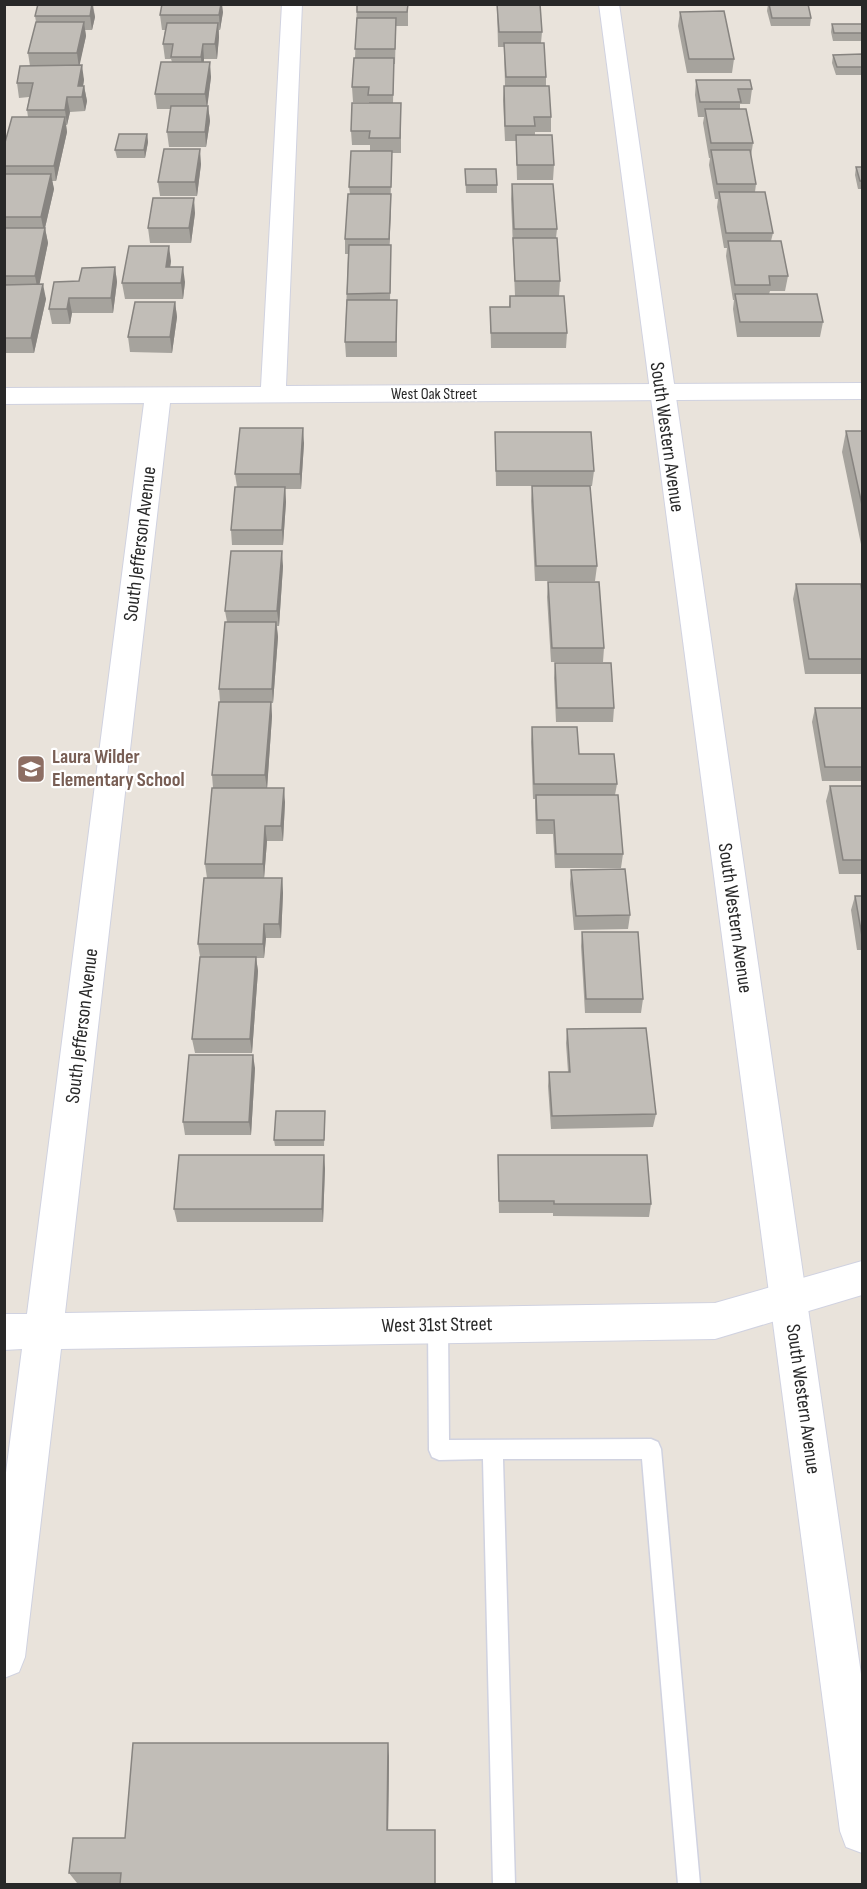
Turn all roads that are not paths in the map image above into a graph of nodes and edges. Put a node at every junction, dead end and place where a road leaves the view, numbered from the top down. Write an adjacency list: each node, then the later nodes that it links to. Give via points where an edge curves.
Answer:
1 (292, 4): 5 (street)
2 (609, 4): 4 (street, South Western Avenue)
3 (862, 391): 4 (street, West Oak Street)
4 (661, 392): 5 (street, West Oak Street); 9 (street, South Western Avenue)
5 (273, 394): 6 (street, West Oak Street)
6 (159, 395): 7 (street, West Oak Street); 12 (street, South Jefferson Avenue)
7 (4, 396)
8 (862, 1278): 9 (street, West 31st Street)
9 (789, 1299): 10 (street, West 31st Street, via 715,1321); 15 (street, South Western Avenue)
10 (438, 1325): 12 (street, West 31st Street); 13 (lane, via 439,1450)
11 (4, 1332): 12 (street, West 31st Street)
12 (44, 1332): 14 (street, South Jefferson Avenue)
13 (493, 1449): 16 (lane); 17 (lane, via 651,1449)
14 (4, 1657)
15 (862, 1831)
16 (504, 1884)
17 (689, 1884)

